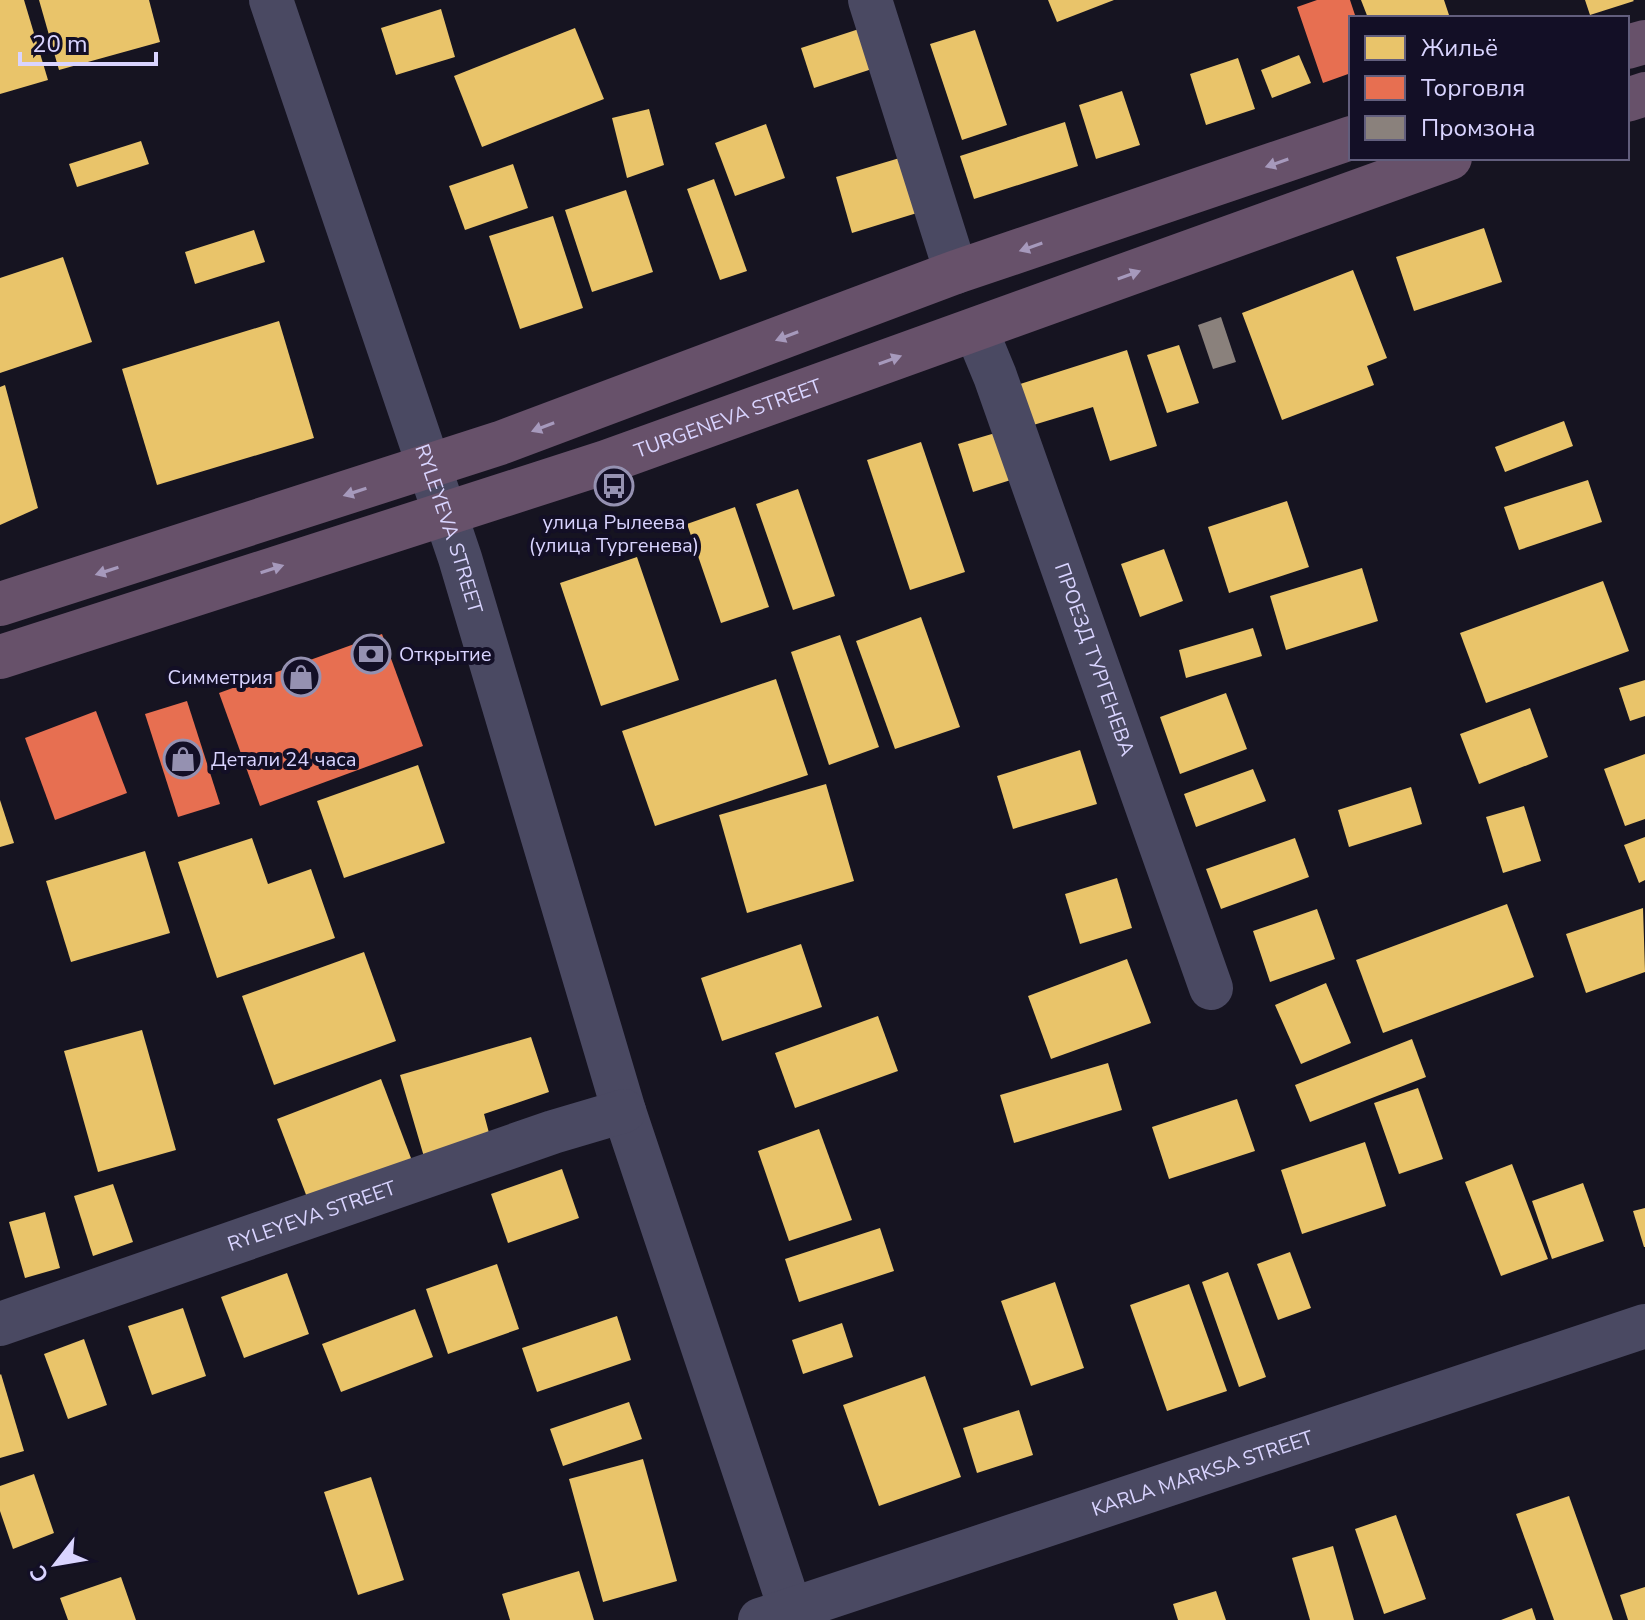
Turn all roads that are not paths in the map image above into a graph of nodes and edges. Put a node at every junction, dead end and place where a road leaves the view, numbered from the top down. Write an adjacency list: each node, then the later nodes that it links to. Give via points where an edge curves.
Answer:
1 (271, 0): 7 (street, RYLEYEVA STREET)
2 (870, 0): 5 (street)
3 (1349, 139): 5 (highway, one-way to 5)
4 (1444, 160): 6 (highway, TURGENEVA STREET, one-way to 4)
5 (956, 272): 7 (highway, one-way to 7)
6 (976, 330): 8 (highway, TURGENEVA STREET, one-way to 6, via 606,462); 11 (street, ПРОЕЗД ТУРГЕНЕВА)
7 (429, 467): 8 (street, RYLEYEVA STREET); 9 (highway, one-way to 9)
8 (443, 514): 10 (highway, TURGENEVA STREET, one-way to 8); 12 (street, RYLEYEVA STREET)
9 (0, 604)
10 (0, 657)
11 (1211, 988)
12 (624, 1111): 13 (street, RYLEYEVA STREET); 15 (street, RYLEYEVA STREET)
13 (0, 1324)
14 (1645, 1326): 15 (street, KARLA MARKSA STREET)
15 (782, 1617)

